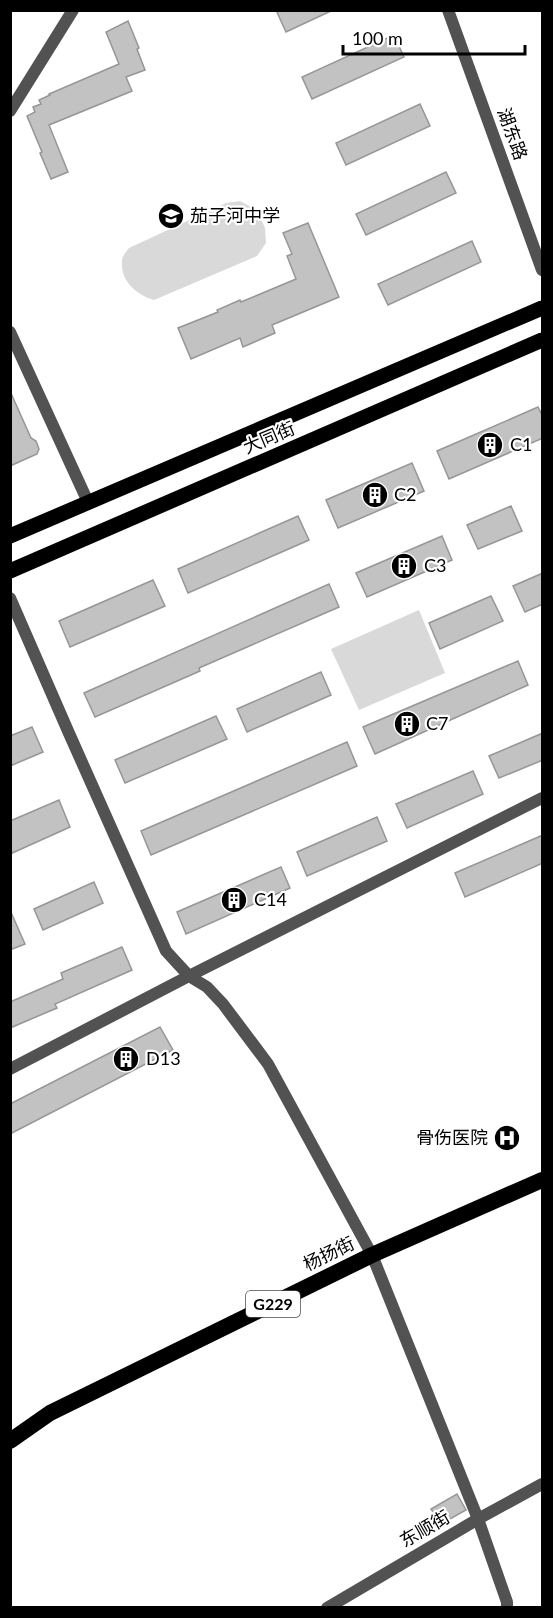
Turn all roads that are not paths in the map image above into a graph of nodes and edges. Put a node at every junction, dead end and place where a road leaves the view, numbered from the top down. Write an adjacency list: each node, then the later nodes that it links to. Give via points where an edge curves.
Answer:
1 (73, 10): 3 (street)
2 (448, 10): 4 (street, 湖东路)
3 (10, 111)
4 (543, 270)
5 (543, 308): 8 (main road, 大同街)
6 (10, 332): 8 (street)
7 (543, 340): 10 (main road, 大同街)
8 (88, 502): 9 (main road, 大同街)
9 (10, 536)
10 (10, 571)
11 (10, 598): 13 (street, via 166,951)
12 (543, 798): 13 (street)
13 (189, 976): 14 (street); 16 (street, via 223,1004 268,1064)
14 (10, 1069)
15 (543, 1180): 16 (highway, 杨扬街 / G229)
16 (372, 1255): 17 (highway, 杨扬街 / G229, via 50,1413); 19 (street)
17 (10, 1441)
18 (543, 1484): 19 (street, 东顺街)
19 (478, 1520): 20 (street, 东顺街); 21 (street)
20 (327, 1608)
21 (507, 1608)

